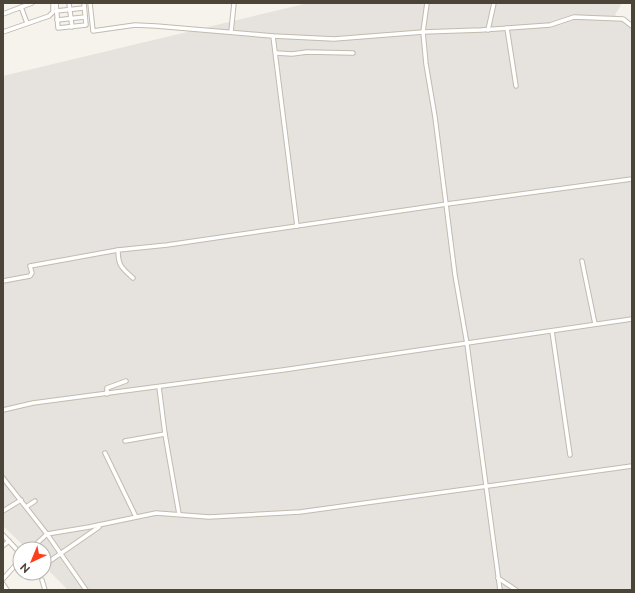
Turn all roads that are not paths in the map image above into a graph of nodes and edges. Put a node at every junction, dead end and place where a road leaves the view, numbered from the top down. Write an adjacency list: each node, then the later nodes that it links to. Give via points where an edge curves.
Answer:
1 (32, 3): 9 (street)
2 (54, 3): 12 (street); 17 (street, via 53,12 49,16)
3 (69, 3): 11 (street)
4 (84, 3): 10 (street)
5 (90, 3): 23 (street, via 93,31 135,25)
6 (234, 3): 23 (street)
7 (427, 3): 24 (street)
8 (494, 3): 21 (street)
9 (21, 7): 13 (street); 17 (street)
10 (84, 8): 11 (street); 14 (street)
11 (70, 10): 12 (street); 15 (street)
12 (56, 11): 16 (street)
13 (3, 14)
14 (85, 17): 15 (street); 19 (street, via 85,26)
15 (71, 19): 16 (street); 19 (street)
16 (57, 20): 19 (street, via 58,28)
17 (27, 23): 22 (street)
18 (632, 26): 20 (street, via 623,20 574,17 550,25)
19 (72, 27)
20 (507, 28): 21 (street); 28 (street)
21 (488, 30): 24 (street)
22 (3, 32)
23 (231, 32): 25 (street)
24 (423, 32): 25 (street, via 341,38); 30 (street)
25 (273, 36): 26 (street)
26 (276, 53): 27 (street); 31 (street)
27 (352, 53)
28 (516, 86)
29 (632, 179): 30 (street)
30 (447, 204): 31 (street); 39 (street, via 455,275)
31 (298, 226): 32 (street)
32 (118, 250): 34 (street, via 120,266); 35 (street, via 30,266 30,276)
33 (582, 261): 37 (street)
34 (133, 278)
35 (3, 281)
36 (632, 319): 37 (street)
37 (595, 324): 38 (street)
38 (552, 331): 39 (street); 47 (street)
39 (467, 344): 41 (street); 50 (street)
40 (126, 381): 42 (street, via 107,388)
41 (159, 387): 42 (street); 44 (street)
42 (107, 394): 43 (street, via 33,403)
43 (3, 410)
44 (165, 434): 45 (street); 55 (street)
45 (125, 442)
46 (105, 453): 56 (street)
47 (570, 455)
48 (632, 466): 50 (street)
49 (3, 478): 51 (street)
50 (486, 485): 55 (street, via 300,512 209,517); 67 (street)
51 (21, 500): 53 (street); 54 (street)
52 (35, 501): 53 (street)
53 (26, 506): 58 (street)
54 (3, 511)
55 (179, 514): 56 (street, via 156,513)
56 (136, 517): 57 (street)
57 (101, 525): 58 (street); 64 (street)
58 (47, 534): 61 (street); 64 (street)
59 (3, 535): 60 (street)
60 (8, 541): 62 (street); 63 (street)
61 (40, 541)
62 (12, 545)
63 (3, 546)
64 (60, 553): 65 (street); 71 (street)
65 (52, 559)
66 (12, 569): 68 (street)
67 (498, 578): 72 (street); 73 (street)
68 (3, 579)
69 (3, 584): 70 (street)
70 (7, 590)
71 (86, 590)
72 (500, 590)
73 (516, 590)

